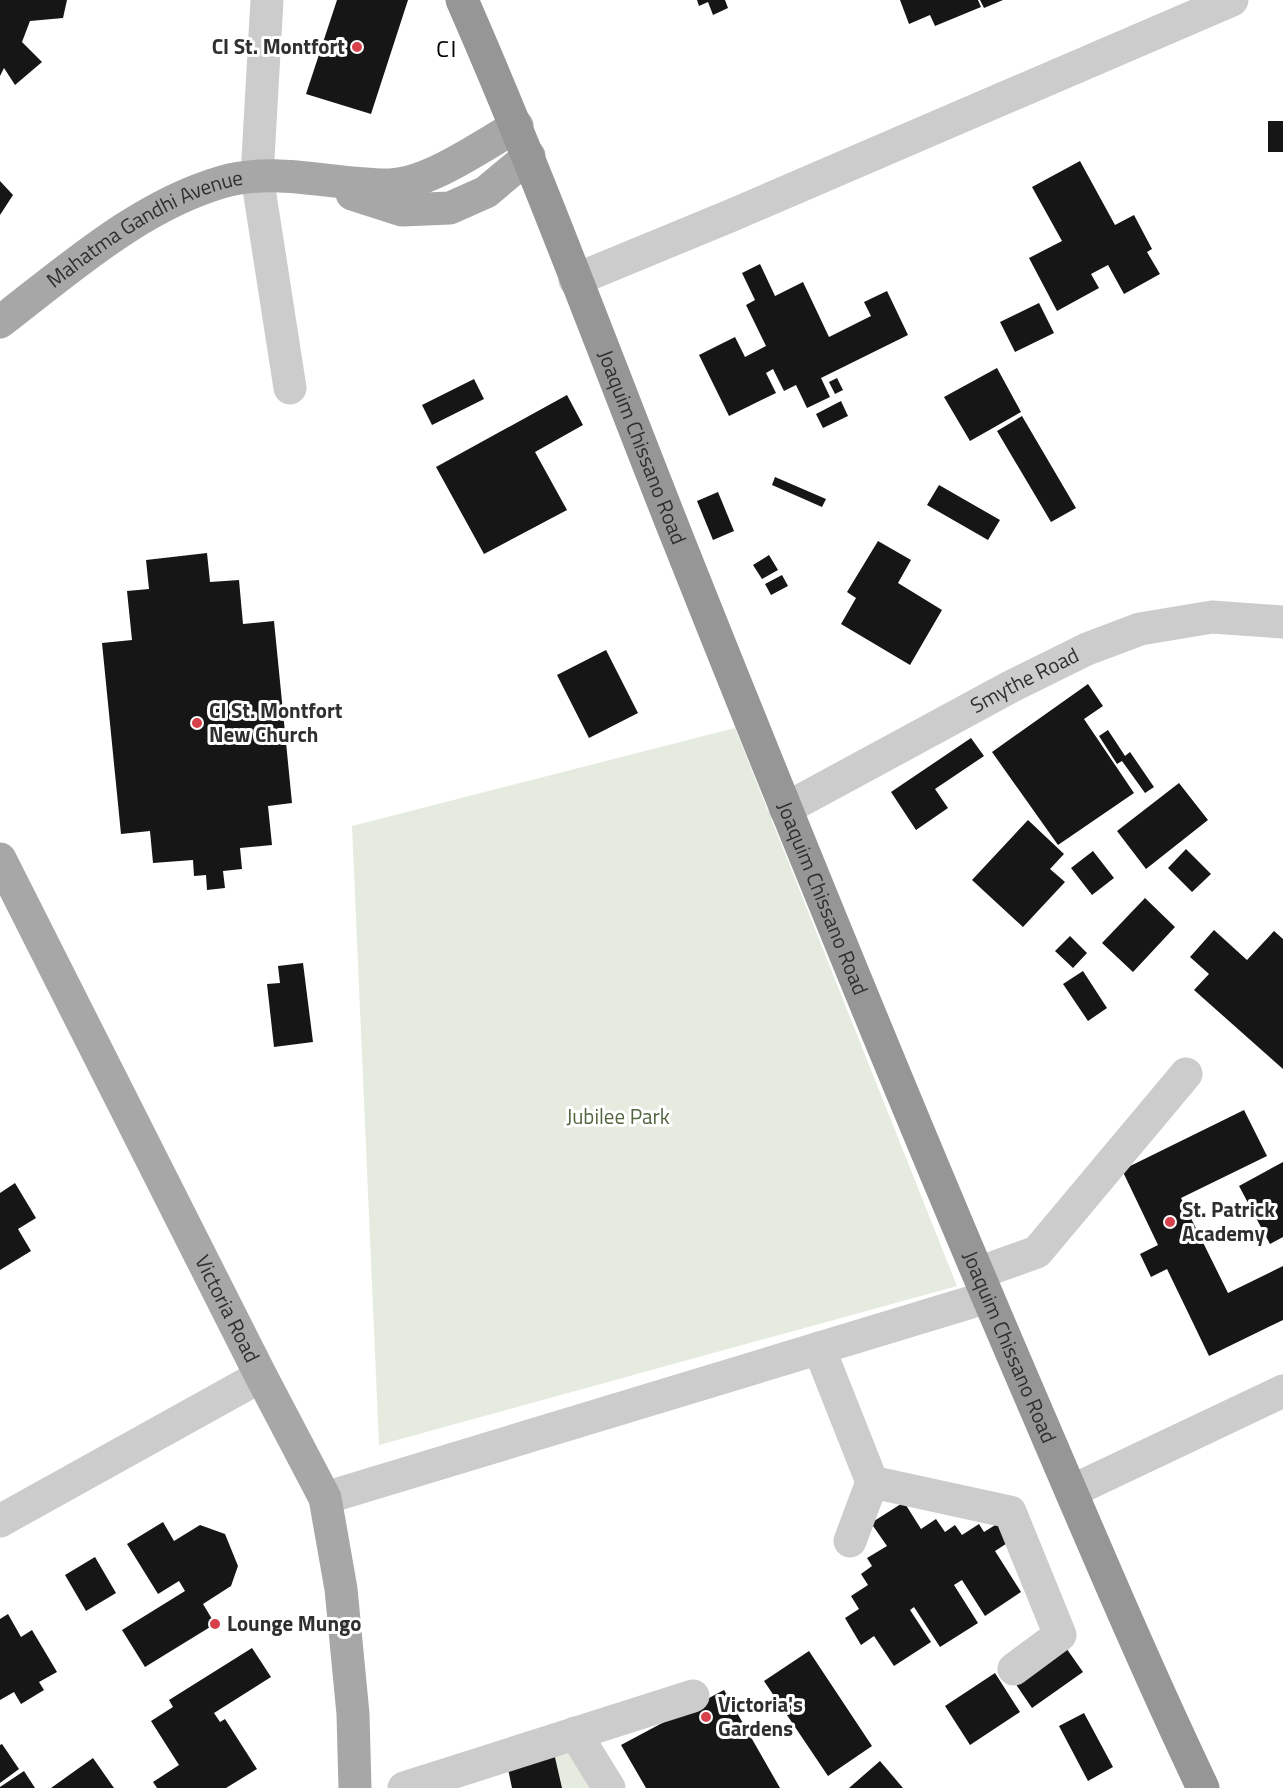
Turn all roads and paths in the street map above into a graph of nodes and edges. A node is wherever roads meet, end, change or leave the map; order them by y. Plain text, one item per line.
1 (267, 0) edge
2 (462, 0) edge
3 (1232, 0) edge
4 (523, 141) junction
5 (257, 176) junction
6 (575, 280) junction
7 (0, 322) edge
8 (290, 388) dead end
9 (1283, 622) edge
10 (785, 809) junction
11 (0, 859) edge
12 (1186, 1074) dead end
13 (983, 1285) junction
14 (819, 1348) junction
15 (261, 1376) junction
16 (1283, 1391) edge
17 (872, 1482) junction
18 (1071, 1491) junction
19 (325, 1498) junction
20 (0, 1521) edge
21 (850, 1541) dead end
22 (1014, 1669) dead end
23 (693, 1696) dead end
24 (575, 1733) junction
25 (355, 1788) edge
26 (404, 1788) edge
27 (609, 1788) edge
28 (1203, 1788) edge

1 - 5 street
2 - 4 highway, Joaquim Chissano Road
3 - 6 street
4 - 5 main road, Mahatma Gandhi Avenue
4 - 6 highway, Joaquim Chissano Road
5 - 7 main road, Mahatma Gandhi Avenue
5 - 8 street
6 - 10 highway, Joaquim Chissano Road
9 - 10 street, Smythe Road
10 - 13 highway, Joaquim Chissano Road
11 - 15 main road, Victoria Road
12 - 13 street
13 - 14 street
13 - 18 highway, Joaquim Chissano Road
14 - 17 street
14 - 19 street
15 - 19 main road, Victoria Road
15 - 20 street
16 - 18 street
17 - 21 street
17 - 22 street
18 - 28 highway, Joaquim Chissano Road
19 - 25 main road, Victoria Road
23 - 24 street
24 - 26 street
24 - 27 street

